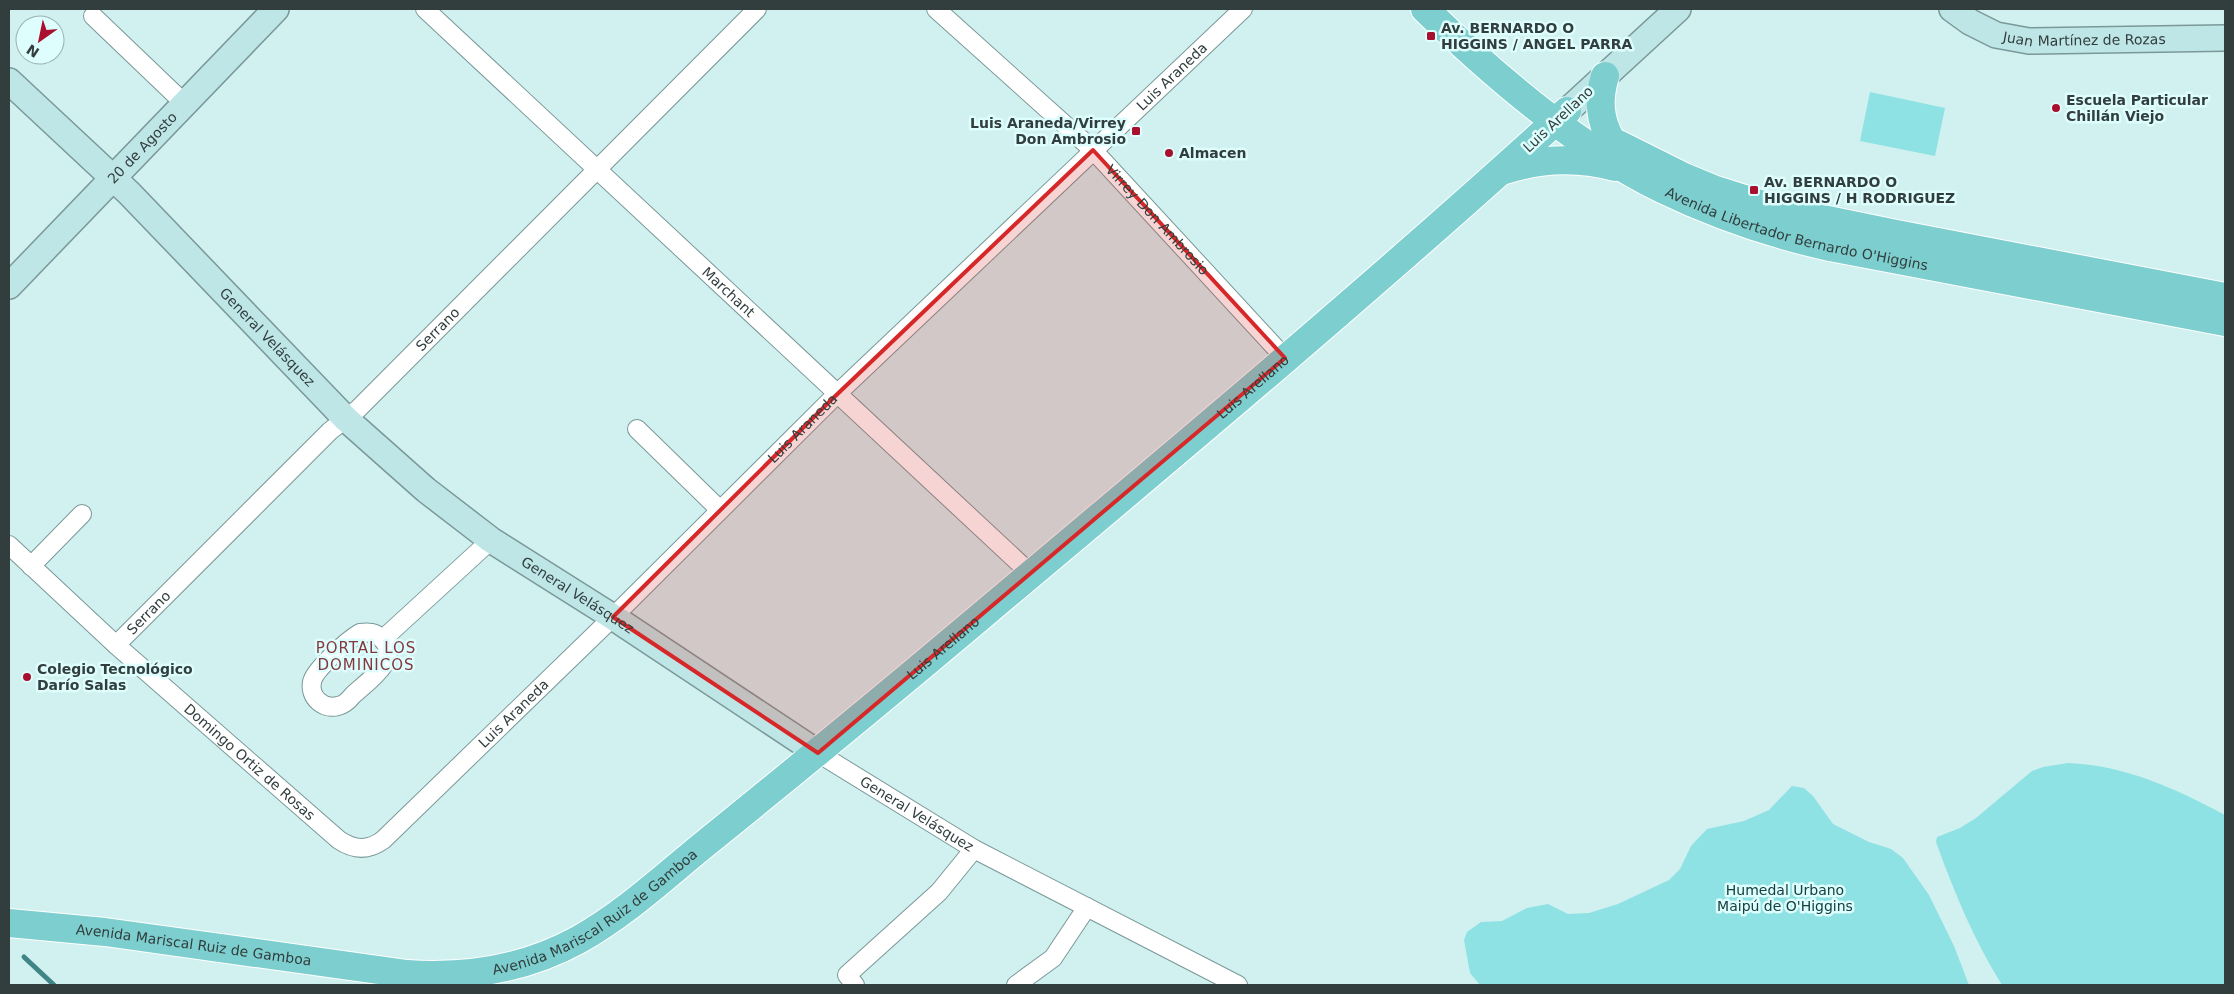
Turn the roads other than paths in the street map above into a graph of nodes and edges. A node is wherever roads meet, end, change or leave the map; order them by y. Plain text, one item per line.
1 (276, 9) edge
2 (425, 9) edge
3 (756, 9) edge
4 (936, 9) edge
5 (1243, 9) edge
6 (1425, 9) edge
7 (1447, 9) edge
8 (1678, 9) edge
9 (1952, 9) edge
10 (93, 16) dead end
11 (2225, 38) edge
12 (1605, 76) junction
13 (9, 81) edge
14 (185, 104) junction
15 (1561, 116) junction
16 (1611, 140) junction
17 (1093, 150) junction
18 (598, 169) junction
19 (1503, 170) junction
20 (1635, 175) junction
21 (113, 178) junction
22 (9, 286) edge
23 (2225, 296) edge
24 (2225, 322) edge
25 (1285, 358) junction
26 (839, 392) junction
27 (346, 419) junction
28 (637, 429) dead end
29 (720, 510) junction
30 (82, 514) dead end
31 (491, 540) junction
32 (9, 545) edge
33 (31, 566) junction
34 (1031, 574) junction
35 (613, 617) junction
36 (383, 639) junction
37 (116, 645) junction
38 (818, 753) junction
39 (363, 849) joint
40 (974, 849) junction
41 (1087, 907) junction
42 (9, 923) edge
43 (854, 985) edge
44 (1016, 985) edge
45 (1238, 985) edge

1 - 14 street, 20 de Agosto
2 - 18 street, Marchant
3 - 18 street, Serrano
4 - 17 street, Virrey Don Ambrosio
5 - 17 street, Luis Araneda
6 - 15 main road, Avenida Libertador Bernardo O'Higgins
7 - 15 main road, Avenida Libertador Bernardo O'Higgins
8 - 12 street, Luis Arellano
9 - 11 street, Juan Martínez de Rozas
10 - 14 street
12 - 15 street, Luis Arellano
12 - 16 main road
13 - 21 street, General Velásquez
14 - 21 street, 20 de Agosto
15 - 16 main road, Avenida Libertador Bernardo O'Higgins
15 - 19 main road, Luis Arellano
15 - 20 main road, Avenida Libertador Bernardo O'Higgins
16 - 23 main road, Avenida Libertador Bernardo O'Higgins
17 - 25 street, Virrey Don Ambrosio
17 - 26 street, Luis Araneda
18 - 26 street, Marchant
18 - 27 street, Serrano
19 - 20 main road
19 - 25 main road, Luis Arellano
20 - 24 main road, Avenida Libertador Bernardo O'Higgins
21 - 22 street, 20 de Agosto
21 - 27 street, General Velásquez
25 - 34 main road, Luis Arellano
26 - 29 street, Luis Araneda
26 - 34 street, Marchant
27 - 31 street, General Velásquez
27 - 37 street, Serrano
28 - 29 street
29 - 35 street, Luis Araneda
30 - 33 street
31 - 35 street, General Velásquez
31 - 36 street
32 - 33 street, Domingo Ortiz de Rosas
33 - 37 street, Domingo Ortiz de Rosas
34 - 38 main road, Luis Arellano
35 - 38 street, General Velásquez
35 - 39 street, Luis Araneda
36 - 36 street
37 - 39 street, Domingo Ortiz de Rosas
38 - 40 street, General Velásquez
38 - 42 main road, Avenida Mariscal Ruiz de Gamboa
40 - 41 street, General Velásquez
40 - 43 street
41 - 44 street
41 - 45 street, General Velásquez

